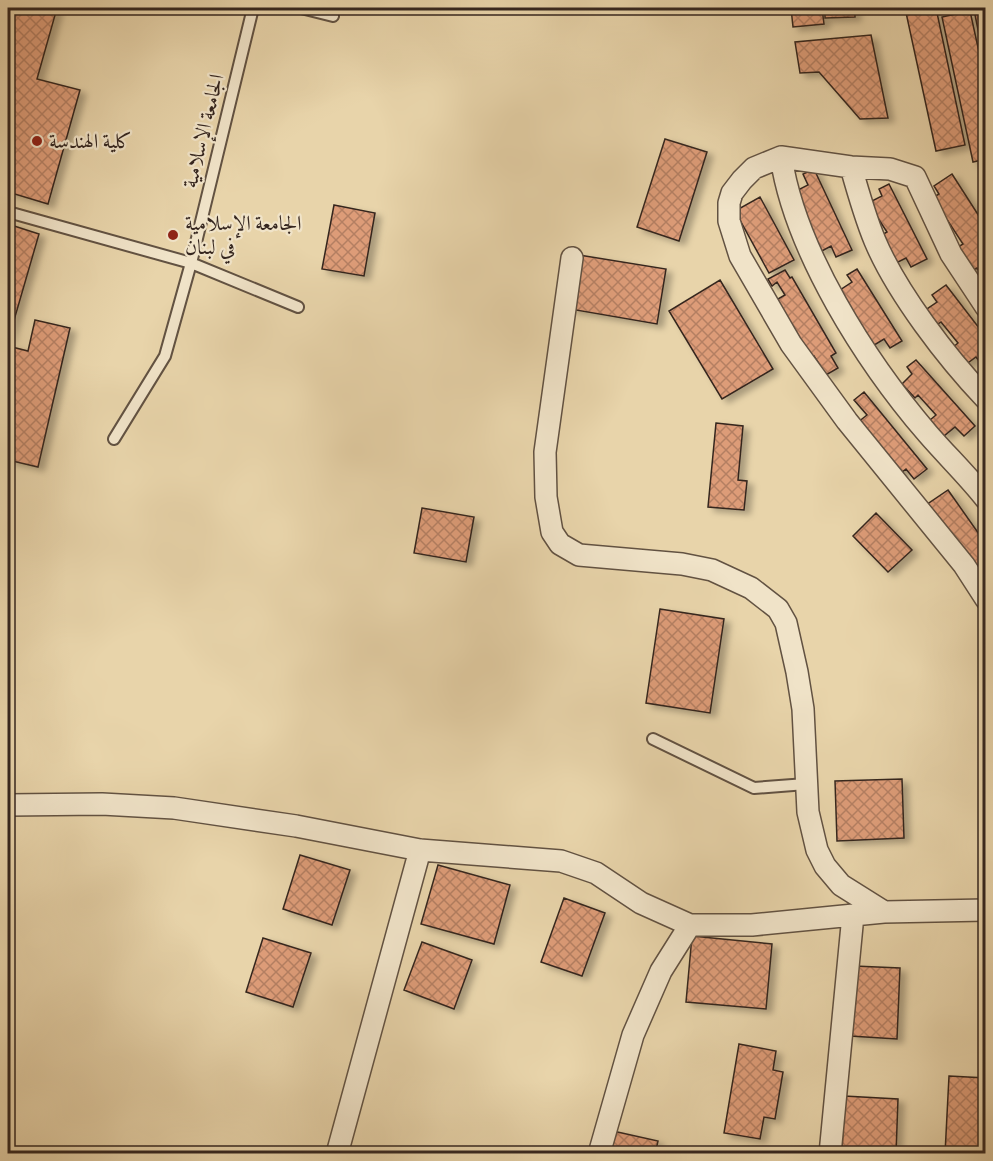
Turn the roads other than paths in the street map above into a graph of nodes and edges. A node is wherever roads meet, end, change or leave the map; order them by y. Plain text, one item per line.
1 (253, 8) edge
2 (301, 8) edge
3 (333, 16) dead end
4 (781, 157) junction
5 (851, 167) junction
6 (8, 212) edge
7 (572, 258) dead end
8 (191, 263) junction
9 (298, 307) dead end
10 (986, 307) edge
11 (986, 399) edge
12 (114, 439) dead end
13 (986, 499) edge
14 (986, 599) edge
15 (653, 739) dead end
16 (806, 784) junction
17 (8, 805) edge
18 (420, 850) junction
19 (986, 910) edge
20 (884, 912) junction
21 (854, 915) junction
22 (690, 925) junction
23 (337, 1154) edge
24 (599, 1154) edge
25 (830, 1154) edge

1 - 8 lane, الجامعة الإسلامية
2 - 3 lane
4 - 5 street
4 - 13 street
4 - 14 street
5 - 10 street
5 - 11 street
6 - 8 lane
7 - 16 street
8 - 9 lane
8 - 12 lane, الجامعة الإسلامية
15 - 16 lane
16 - 20 street
17 - 18 street
18 - 22 street
18 - 23 street
19 - 20 street
20 - 21 street
21 - 22 street
21 - 25 street
22 - 24 street

